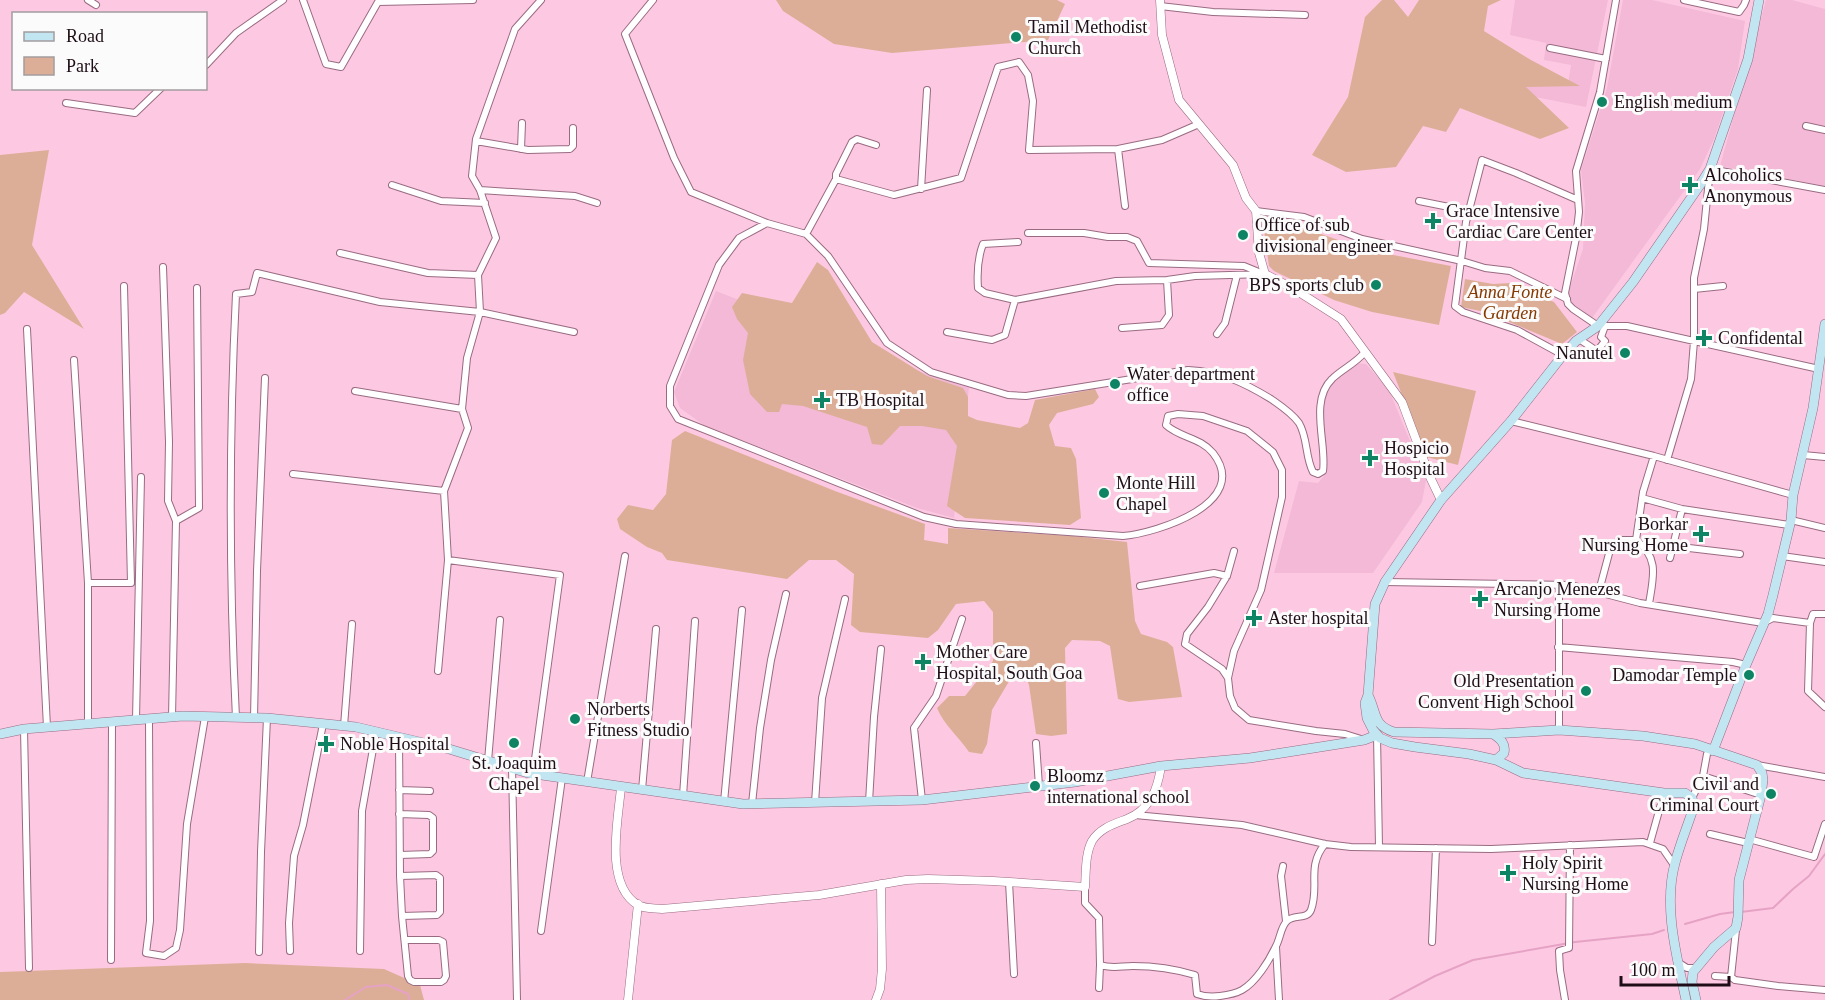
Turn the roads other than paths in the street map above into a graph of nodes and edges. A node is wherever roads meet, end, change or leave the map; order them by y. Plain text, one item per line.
1 (88, 0) edge
2 (283, 0) edge
3 (303, 0) edge
4 (473, 0) edge
5 (540, 0) edge
6 (653, 0) edge
7 (1616, 0) edge
8 (1684, 0) edge
9 (1746, 0) edge
10 (1759, 1) edge
11 (1160, 3) edge
12 (96, 6) dead end
13 (1305, 15) dead end
14 (1550, 48) dead end
15 (1606, 59) junction
16 (207, 64) edge
17 (158, 90) edge
18 (927, 90) dead end
19 (66, 103) dead end
20 (522, 123) dead end
21 (1198, 124) junction
22 (1806, 126) dead end
23 (573, 128) dead end
24 (1825, 130) edge
25 (476, 141) junction
26 (876, 145) dead end
27 (521, 149) junction
28 (1118, 149) junction
29 (1710, 169) junction
30 (836, 179) junction
31 (393, 185) dead end
32 (921, 189) junction
33 (1825, 189) edge
34 (480, 190) junction
35 (1578, 200) junction
36 (1419, 201) dead end
37 (597, 203) dead end
38 (485, 204) junction
39 (1125, 206) dead end
40 (1256, 211) junction
41 (1469, 211) junction
42 (767, 223) junction
43 (1028, 233) dead end
44 (806, 234) junction
45 (1362, 239) junction
46 (1018, 242) dead end
47 (339, 253) dead end
48 (1355, 254) dead end
49 (1462, 261) junction
50 (163, 267) dead end
51 (1265, 274) junction
52 (478, 275) junction
53 (1237, 275) junction
54 (1167, 280) junction
55 (124, 286) dead end
56 (1723, 286) dead end
57 (197, 288) dead end
58 (1694, 288) junction
59 (1567, 299) junction
60 (1015, 300) junction
61 (480, 312) junction
62 (1825, 324) edge
63 (1601, 326) junction
64 (1122, 328) dead end
65 (27, 329) dead end
66 (574, 332) dead end
67 (947, 332) dead end
68 (1217, 334) dead end
69 (1579, 339) junction
70 (1694, 341) junction
71 (1365, 352) junction
72 (1563, 355) junction
73 (74, 360) dead end
74 (1819, 369) junction
75 (265, 378) dead end
76 (355, 391) dead end
77 (462, 410) junction
78 (1511, 421) junction
79 (1803, 454) junction
80 (1654, 456) junction
81 (1825, 458) edge
82 (1667, 460) junction
83 (292, 474) dead end
84 (141, 477) dead end
85 (444, 491) junction
86 (1793, 495) junction
87 (1642, 498) junction
88 (1441, 500) junction
89 (1682, 509) junction
90 (176, 521) junction
91 (1790, 523) junction
92 (1825, 528) edge
93 (1636, 540) junction
94 (1672, 546) junction
95 (1234, 551) dead end
96 (1740, 554) dead end
97 (625, 556) dead end
98 (1782, 556) junction
99 (1670, 558) dead end
100 (448, 560) junction
101 (1825, 562) edge
102 (1227, 576) junction
103 (1385, 582) junction
104 (88, 583) junction
105 (1559, 584) junction
106 (1140, 586) dead end
107 (1599, 591) junction
108 (786, 594) dead end
109 (845, 599) dead end
110 (1649, 604) junction
111 (742, 610) dead end
112 (1825, 614) edge
113 (962, 619) dead end
114 (500, 620) dead end
115 (695, 621) dead end
116 (1763, 623) junction
117 (1810, 623) junction
118 (352, 624) dead end
119 (656, 630) dead end
120 (1558, 647) junction
121 (880, 649) dead end
122 (1746, 665) junction
123 (438, 671) dead end
124 (1228, 678) junction
125 (1368, 695) junction
126 (1825, 707) edge
127 (172, 717) junction
128 (205, 717) junction
129 (236, 718) junction
130 (254, 718) junction
131 (267, 718) junction
132 (149, 719) junction
133 (136, 720) junction
134 (112, 722) junction
135 (88, 724) junction
136 (323, 724) junction
137 (344, 726) junction
138 (47, 727) junction
139 (24, 729) junction
140 (1558, 730) junction
141 (376, 732) junction
142 (0, 734) edge
143 (1493, 734) junction
144 (1377, 735) junction
145 (399, 737) junction
146 (1364, 740) junction
147 (1036, 743) dead end
148 (1710, 753) junction
149 (1496, 760) junction
150 (488, 761) junction
151 (1756, 765) junction
152 (1161, 766) junction
153 (512, 768) junction
154 (533, 774) junction
155 (1703, 776) junction
156 (1825, 777) edge
157 (562, 778) junction
158 (587, 782) junction
159 (1039, 786) junction
160 (621, 788) junction
161 (399, 790) junction
162 (430, 790) dead end
163 (642, 790) junction
164 (1664, 793) junction
165 (1761, 795) junction
166 (683, 796) junction
167 (1692, 798) junction
168 (922, 800) junction
169 (724, 802) junction
170 (869, 802) junction
171 (815, 803) junction
172 (752, 804) junction
173 (399, 814) junction
174 (1135, 815) junction
175 (1825, 824) edge
176 (1710, 834) dead end
177 (1748, 841) junction
178 (1650, 843) junction
179 (1325, 844) junction
180 (1570, 845) junction
181 (1379, 847) junction
182 (1436, 848) junction
183 (400, 855) junction
184 (1674, 865) junction
185 (1283, 866) dead end
186 (400, 876) junction
187 (1009, 882) junction
188 (881, 884) junction
189 (1085, 887) junction
190 (638, 904) junction
191 (402, 916) junction
192 (1286, 921) junction
193 (1736, 928) junction
194 (541, 931) dead end
195 (405, 940) junction
196 (1432, 942) dead end
197 (1276, 947) junction
198 (290, 951) dead end
199 (360, 951) dead end
200 (259, 952) dead end
201 (111, 960) dead end
202 (1679, 963) junction
203 (1100, 965) junction
204 (29, 968) dead end
205 (1696, 968) junction
206 (1014, 974) dead end
207 (1715, 976) dead end
208 (1731, 977) junction
209 (1099, 988) dead end
210 (1825, 990) edge
211 (517, 1000) edge
212 (628, 1000) edge
213 (876, 1000) edge
214 (1279, 1000) edge
215 (1565, 1000) edge
216 (1686, 1000) edge
217 (1696, 1000) edge

1 - 12 street
2 - 16 street
3 - 4 street
5 - 25 street
6 - 42 street
7 - 15 street
8 - 9 street
10 - 29 main road
11 - 13 street
11 - 21 street
14 - 15 street
15 - 35 street
17 - 19 street
18 - 32 street
20 - 27 street
21 - 28 street
21 - 40 street
22 - 24 street
23 - 27 street
25 - 27 street
25 - 34 street
26 - 30 street
28 - 32 street
28 - 39 street
29 - 33 street
29 - 58 street
29 - 63 main road
30 - 32 street
30 - 44 street
31 - 38 street
34 - 37 street
34 - 38 street
35 - 41 street
35 - 59 street
36 - 41 street
38 - 52 street
40 - 45 street
40 - 51 street
41 - 49 street
42 - 44 street
42 - 124 street
43 - 51 street
44 - 71 street
45 - 48 street
45 - 49 street
46 - 60 street
47 - 52 street
49 - 59 street
49 - 72 street
50 - 90 street
51 - 53 street
51 - 71 street
52 - 61 street
53 - 54 street
53 - 68 street
54 - 60 street
54 - 64 street
55 - 104 street
56 - 58 street
57 - 90 street
58 - 70 street
59 - 63 street
60 - 67 street
61 - 66 street
61 - 77 street
61 - 129 street
62 - 74 main road
63 - 69 main road
63 - 69 street
63 - 70 street
65 - 138 street
69 - 72 main road
70 - 74 street
70 - 82 street
71 - 88 street
72 - 78 main road
73 - 104 street
74 - 79 main road
75 - 130 street
76 - 77 street
77 - 85 street
78 - 80 street
78 - 88 main road
79 - 81 street
79 - 86 main road
80 - 82 street
80 - 87 street
82 - 86 street
83 - 85 street
84 - 133 street
85 - 100 street
86 - 91 main road
87 - 89 street
87 - 93 street
88 - 103 main road
89 - 91 street
89 - 94 street
90 - 127 street
91 - 92 street
91 - 98 main road
93 - 107 street
93 - 110 street
94 - 96 street
94 - 99 street
95 - 102 street
97 - 158 street
98 - 101 street
98 - 116 main road
100 - 123 street
100 - 154 street
102 - 106 street
102 - 124 street
103 - 105 street
103 - 125 main road
104 - 135 street
105 - 107 street
105 - 120 street
107 - 110 street
108 - 172 street
109 - 171 street
110 - 116 street
111 - 169 street
112 - 117 street
113 - 168 street
114 - 150 street
115 - 166 street
116 - 117 street
116 - 122 main road
117 - 126 street
118 - 137 street
119 - 163 street
120 - 122 street
120 - 140 street
121 - 170 street
122 - 148 main road
124 - 146 street
125 - 143 main road
125 - 144 main road
127 - 128 main road
127 - 132 main road
128 - 129 main road
128 - 132 street
129 - 130 main road
130 - 131 main road
131 - 136 main road
131 - 200 street
132 - 133 main road
133 - 134 main road
134 - 135 main road
134 - 201 street
135 - 138 main road
136 - 137 main road
136 - 198 street
137 - 141 main road
138 - 139 main road
139 - 142 main road
139 - 204 street
140 - 143 main road
140 - 148 main road
141 - 145 main road
141 - 199 street
143 - 149 main road
144 - 146 main road
144 - 149 main road
144 - 181 street
145 - 150 main road
145 - 161 street
146 - 152 main road
147 - 159 street
148 - 151 main road
148 - 155 street
149 - 164 main road
150 - 153 main road
151 - 156 street
151 - 165 main road
152 - 159 main road
152 - 174 street
153 - 154 main road
153 - 211 street
154 - 157 main road
155 - 165 street
155 - 167 street
157 - 158 main road
157 - 194 street
158 - 160 main road
159 - 168 main road
160 - 163 main road
160 - 190 street
161 - 162 street
161 - 173 street
163 - 166 main road
164 - 167 main road
164 - 178 street
165 - 177 main road
166 - 169 main road
167 - 184 main road
168 - 170 main road
169 - 172 main road
170 - 171 main road
171 - 172 main road
173 - 183 street
173 - 183 street
174 - 179 street
174 - 189 street
175 - 177 street
176 - 177 street
177 - 193 main road
178 - 180 street
178 - 184 street
179 - 181 street
179 - 192 street
180 - 182 street
180 - 215 street
181 - 182 street
182 - 196 street
183 - 186 street
184 - 202 main road
185 - 192 street
186 - 191 street
186 - 191 street
187 - 188 street
187 - 189 street
187 - 206 street
188 - 190 street
188 - 213 street
189 - 203 street
190 - 212 street
191 - 195 street
192 - 197 street
193 - 205 main road
193 - 208 street
195 - 195 street
197 - 203 street
197 - 214 street
202 - 205 street
202 - 216 main road
203 - 209 street
205 - 217 main road
207 - 208 street
208 - 210 street

